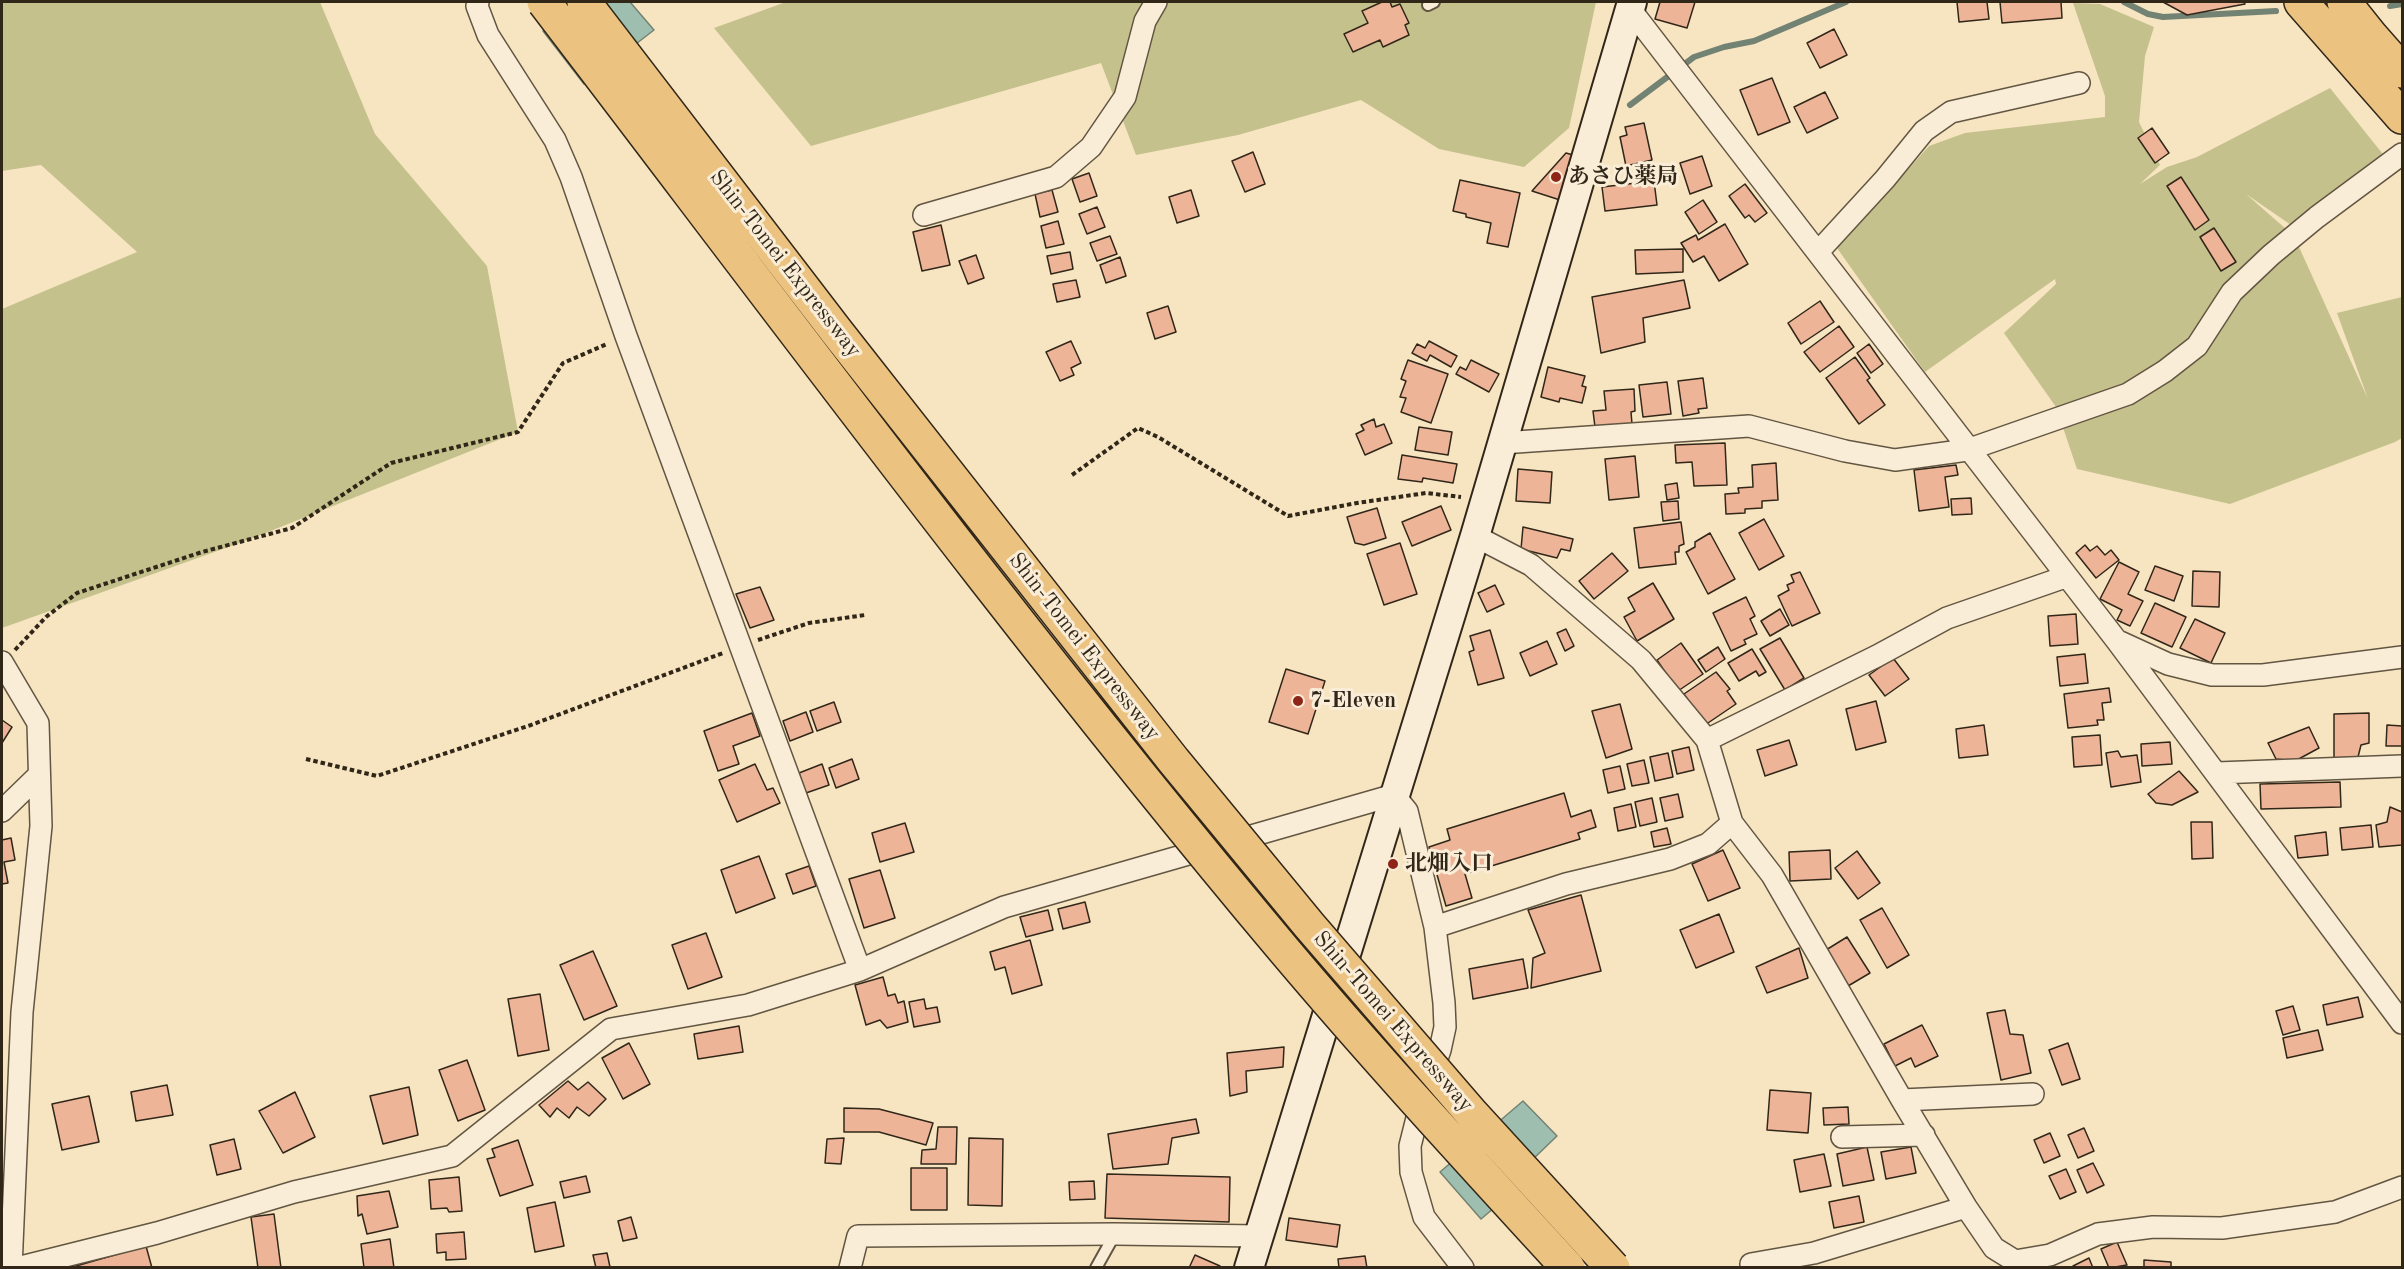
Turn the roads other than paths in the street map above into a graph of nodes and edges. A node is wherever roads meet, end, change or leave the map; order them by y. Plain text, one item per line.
1 (478, 2) edge
2 (544, 2) edge
3 (584, 2) edge
4 (1156, 2) edge
5 (2301, 2) edge
6 (2344, 2) edge
7 (1631, 5) edge
8 (2403, 71) edge
9 (2079, 82) dead end
10 (2403, 117) edge
11 (2403, 154) edge
12 (924, 214) dead end
13 (1818, 252) junction
14 (1502, 443) junction
15 (1968, 450) junction
16 (1475, 536) junction
17 (2066, 577) junction
18 (2116, 641) junction
19 (2403, 657) edge
20 (2, 663) edge
21 (1707, 740) junction
22 (2403, 766) edge
23 (2217, 773) junction
24 (39, 775) junction
25 (1394, 795) junction
26 (2, 812) edge
27 (1732, 823) junction
28 (1435, 927) junction
29 (860, 970) junction
30 (2403, 1023) edge
31 (2033, 1094) dead end
32 (1902, 1100) junction
33 (1923, 1135) junction
34 (1842, 1137) dead end
35 (2403, 1187) edge
36 (1966, 1206) junction
37 (1115, 1234) junction
38 (1259, 1236) junction
39 (2, 1263) edge
40 (1751, 1264) dead end
41 (10, 1268) edge
42 (17, 1268) edge
43 (850, 1268) edge
44 (1096, 1268) edge
45 (1250, 1268) edge
46 (1463, 1268) edge
47 (1568, 1268) edge
48 (1613, 1268) edge

1 - 29 street
2 - 47 highway, Shin-Tomei Expressway, bridge
3 - 48 highway, Shin-Tomei Expressway, bridge
4 - 12 street
5 - 10 highway
6 - 8 highway
7 - 13 street
7 - 14 street
9 - 13 street
11 - 15 street
13 - 15 street
14 - 15 street
14 - 16 street
15 - 17 street
16 - 21 street
16 - 25 street
17 - 18 street
17 - 21 street
18 - 19 street
18 - 23 street
20 - 24 street
21 - 27 street
22 - 23 street
23 - 30 street
24 - 26 street
24 - 41 street
25 - 28 street
25 - 29 street
25 - 38 street
27 - 28 street
27 - 32 street
28 - 46 street
29 - 42 street
31 - 32 street
32 - 33 street
33 - 34 street
33 - 36 street
35 - 36 street
36 - 40 street
37 - 38 street
37 - 43 street
37 - 44 lane
38 - 45 street
39 - 41 street

